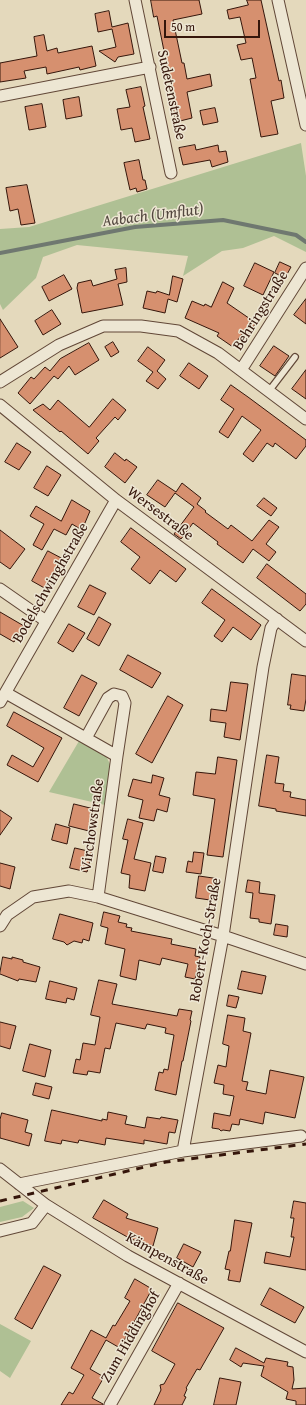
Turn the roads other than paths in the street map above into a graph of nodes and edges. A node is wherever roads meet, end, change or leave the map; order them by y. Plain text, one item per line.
1 (135, 0) edge
2 (278, 0) edge
3 (150, 68) junction
4 (0, 96) edge
5 (306, 125) edge
6 (171, 173) dead end
7 (306, 268) edge
8 (295, 357) dead end
9 (241, 370) junction
10 (0, 382) edge
11 (270, 391) junction
12 (0, 405) edge
13 (304, 415) edge
14 (116, 500) junction
15 (0, 589) edge
16 (277, 619) junction
17 (46, 621) junction
18 (306, 641) edge
19 (3, 698) edge
20 (86, 738) junction
21 (117, 756) junction
22 (98, 897) junction
23 (0, 926) edge
24 (223, 936) junction
25 (306, 964) edge
26 (301, 1136) dead end
27 (183, 1151) junction
28 (0, 1169) edge
29 (19, 1184) junction
30 (46, 1204) junction
31 (0, 1231) edge
32 (179, 1284) junction
33 (306, 1352) edge
34 (110, 1405) edge

1 - 3 street, Sudetenstraße
2 - 5 street
3 - 4 street
3 - 6 street, Sudetenstraße
7 - 9 street, Behringstraße
8 - 11 lane
9 - 10 street, Behringstraße
9 - 11 street, Behringstraße
11 - 13 street, Behringstraße
12 - 14 street, Wersestraße
14 - 16 street, Wersestraße
14 - 17 street, Bodelschwinghstraße
15 - 17 street
16 - 18 street, Wersestraße
16 - 24 street, Robert-Koch-Straße
17 - 19 street, Bodelschwinghstraße
19 - 20 street
20 - 21 street
20 - 21 street, Virchowstraße
21 - 22 street, Virchowstraße
22 - 23 street
22 - 24 street
24 - 25 street
24 - 27 street, Robert-Koch-Straße
26 - 27 street
27 - 29 street
28 - 29 street, Kämpenstraße
29 - 30 street, Kämpenstraße
30 - 31 street
30 - 32 street, Kämpenstraße
32 - 33 street, Kämpenstraße
32 - 34 street, Zum Hiddinghof

